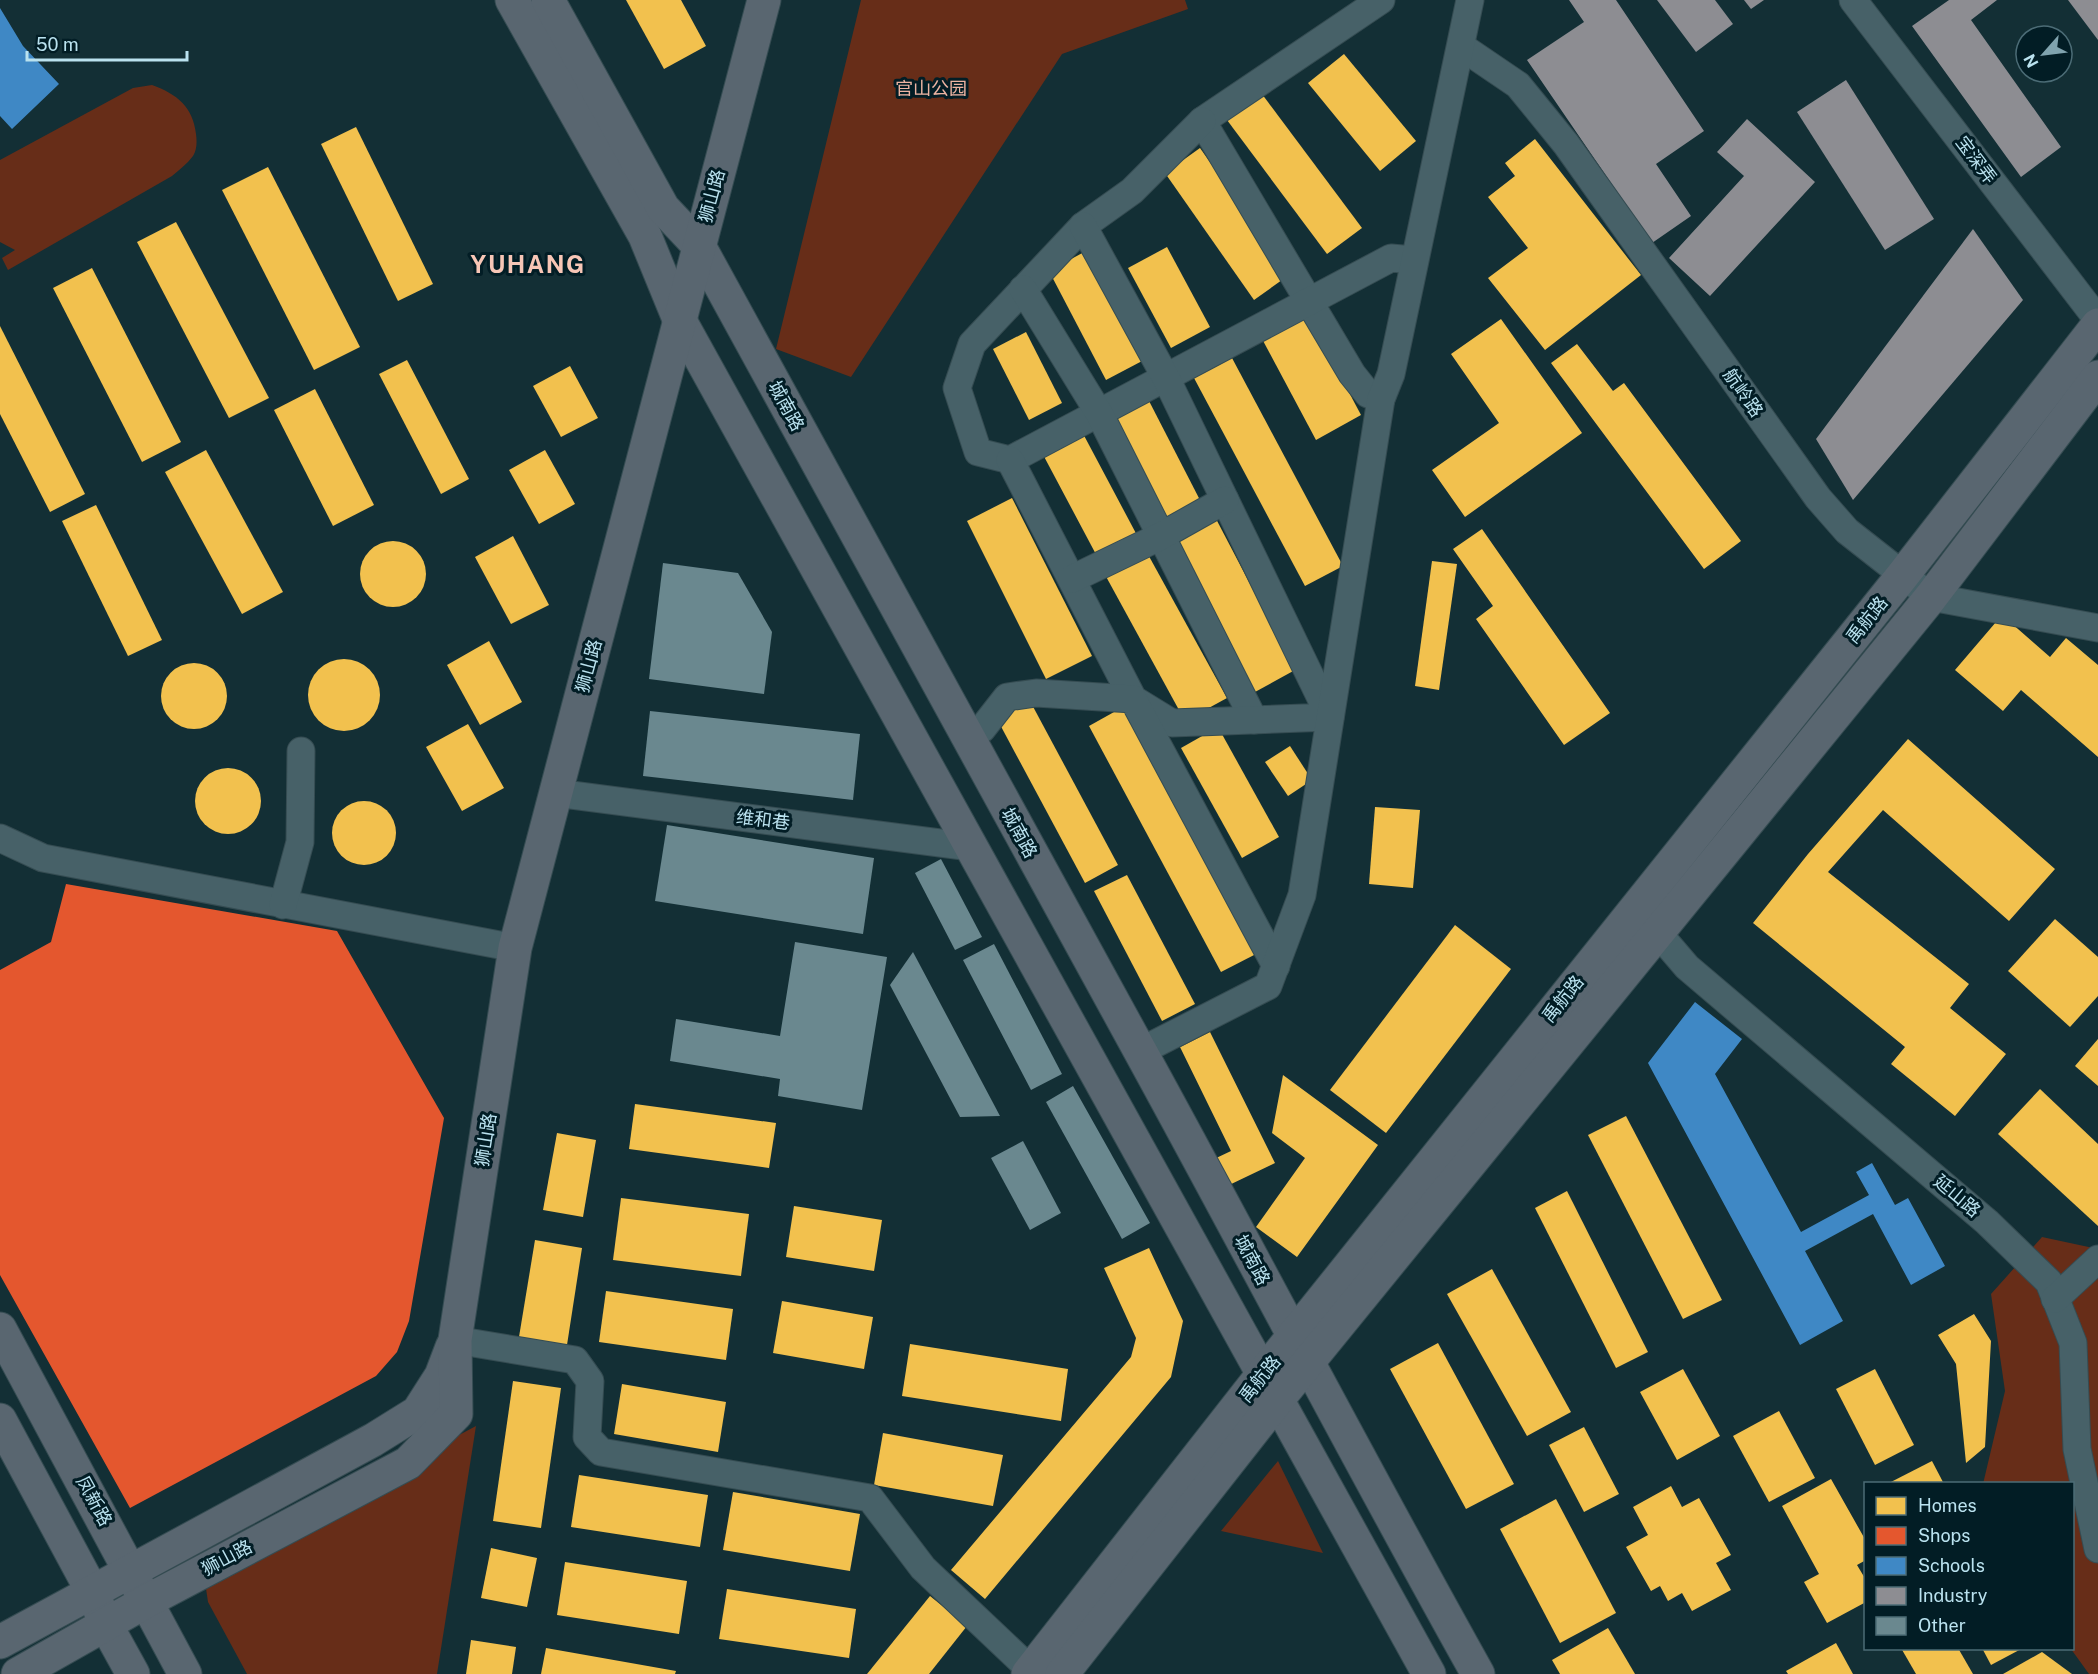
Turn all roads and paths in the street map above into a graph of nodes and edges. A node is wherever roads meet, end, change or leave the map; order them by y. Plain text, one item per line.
1 (512, 0) edge
2 (548, 0) edge
3 (764, 0) edge
4 (1381, 0) edge
5 (1470, 0) edge
6 (1853, 0) edge
7 (1462, 47) junction
8 (1202, 121) junction
9 (1083, 226) junction
10 (699, 246) junction
11 (1414, 260) junction
12 (1023, 289) junction
13 (1310, 301) junction
14 (679, 319) junction
15 (2098, 323) edge
16 (2098, 377) edge
17 (1166, 378) junction
18 (1381, 399) junction
19 (1099, 413) junction
20 (1010, 460) junction
21 (1225, 500) junction
22 (1161, 536) junction
23 (1903, 575) junction
24 (1072, 579) junction
25 (1931, 597) junction
26 (2098, 628) edge
27 (1133, 699) junction
28 (1330, 717) junction
29 (1254, 720) junction
30 (963, 731) junction
31 (301, 751) dead end
32 (556, 793) junction
33 (0, 838) edge
34 (970, 846) junction
35 (283, 905) junction
36 (1657, 932) junction
37 (515, 948) junction
38 (1276, 966) junction
39 (1141, 1051) junction
40 (2098, 1259) edge
41 (2055, 1299) junction
42 (0, 1329) edge
43 (455, 1340) junction
44 (1300, 1351) junction
45 (1270, 1387) junction
46 (0, 1420) edge
47 (2098, 1549) edge
48 (130, 1569) junction
49 (93, 1591) junction
50 (147, 1601) junction
51 (106, 1625) junction
52 (0, 1642) edge
53 (1039, 1673) edge
54 (18, 1674) edge
55 (133, 1674) edge
56 (185, 1674) edge
57 (1429, 1674) edge
58 (1478, 1674) edge

1 - 14 main road
2 - 10 main road, 城南路
3 - 10 main road, 狮山路
4 - 8 street
5 - 7 street
6 - 15 street, 宝深弄
7 - 11 street
7 - 23 street, 航岭路
8 - 9 street
8 - 13 street
9 - 12 street
9 - 17 street
10 - 14 main road, 狮山路
10 - 30 main road, 城南路
11 - 13 street
11 - 18 street
12 - 19 street
12 - 20 street
13 - 17 street
13 - 18 street
14 - 32 main road, 狮山路
14 - 34 main road
15 - 23 main road, 禹航路
16 - 25 main road, 禹航路
17 - 19 street
17 - 21 street
18 - 28 street
19 - 20 street
19 - 22 street
20 - 24 street
21 - 22 street
21 - 28 street
22 - 24 street
22 - 29 street
23 - 25 street, 航岭路
23 - 44 main road, 禹航路
24 - 27 street
25 - 26 street, 航岭路
25 - 36 main road, 禹航路
27 - 29 street
27 - 30 street
27 - 38 street
28 - 29 street
28 - 38 street
30 - 39 main road, 城南路
31 - 35 street
32 - 34 street, 维和巷
32 - 37 main road, 狮山路
33 - 35 street
34 - 45 main road
35 - 37 street
36 - 41 street, 延山路
36 - 44 main road, 禹航路
37 - 43 main road, 狮山路
38 - 39 street
39 - 44 main road, 城南路
40 - 41 street
41 - 47 street, 延山路
42 - 48 main road, 凤新路
43 - 48 main road, 狮山路
43 - 50 main road, 狮山路
43 - 53 street
44 - 45 main road, 禹航路
44 - 58 main road, 城南路
45 - 53 main road, 禹航路
45 - 57 main road
46 - 49 main road
48 - 49 main road, 狮山路
48 - 50 main road, 凤新路
49 - 51 main road
49 - 52 main road, 狮山路
50 - 51 main road, 狮山路
50 - 56 main road, 凤新路
51 - 54 main road, 狮山路
51 - 55 main road

